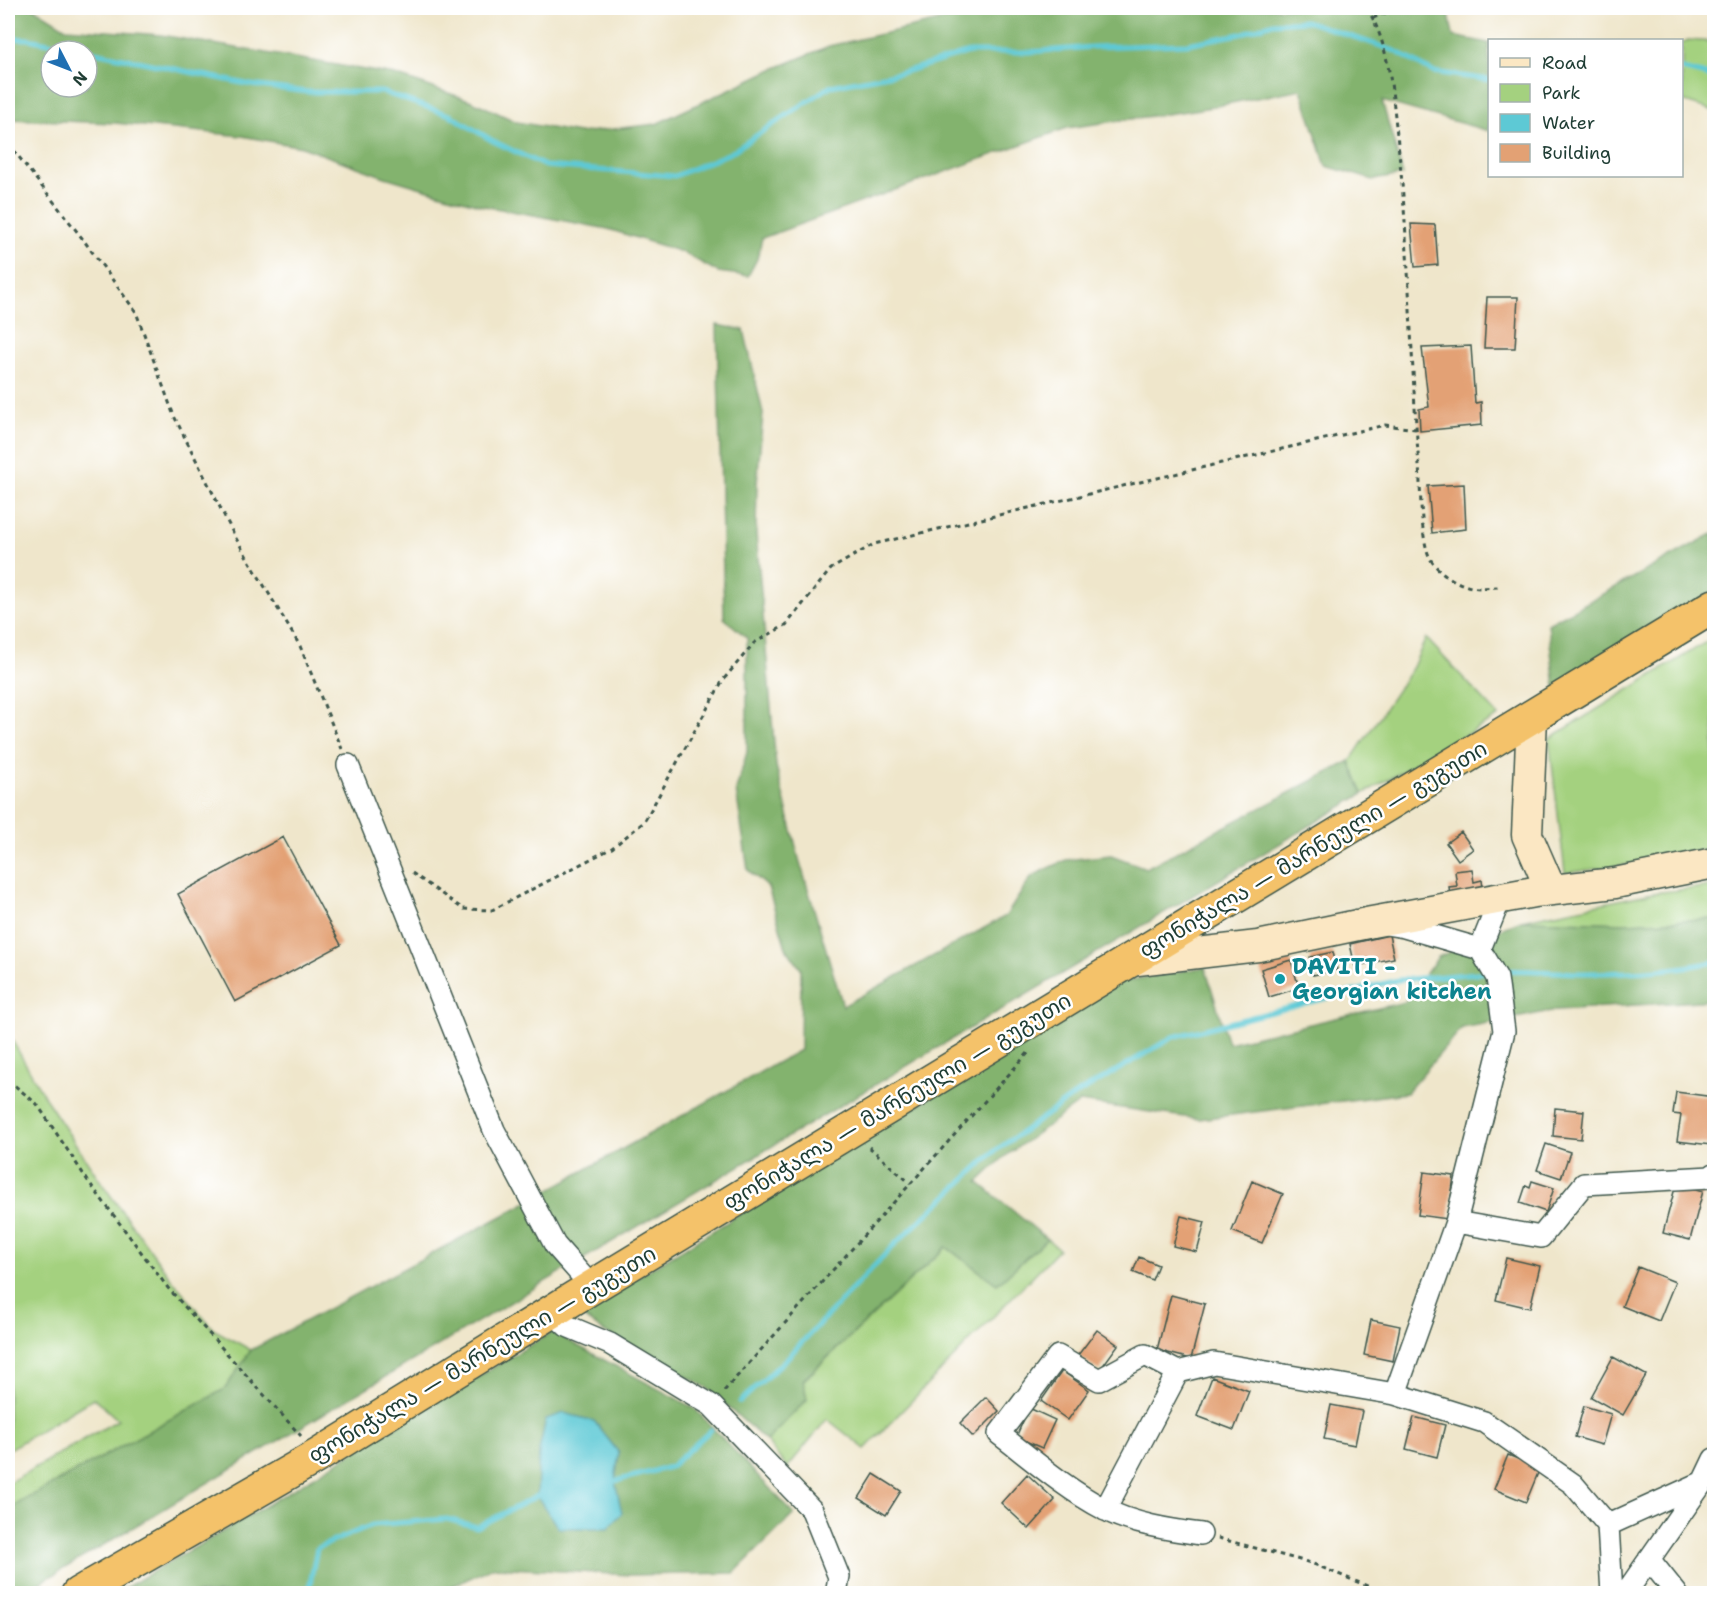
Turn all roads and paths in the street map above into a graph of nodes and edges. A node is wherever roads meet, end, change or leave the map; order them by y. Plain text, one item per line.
1 (1367, 8) edge
2 (1398, 8) edge
3 (1373, 18) junction
4 (8, 143) edge
5 (1416, 429) junction
6 (1499, 587) dead end
7 (1714, 606) edge
8 (1532, 717) junction
9 (348, 765) joint
10 (1714, 863) edge
11 (389, 865) junction
12 (1551, 890) junction
13 (1500, 899) junction
14 (1372, 922) junction
15 (1480, 950) junction
16 (1126, 962) junction
17 (1025, 1024) junction
18 (8, 1080) edge
19 (850, 1131) junction
20 (1714, 1174) edge
21 (910, 1184) junction
22 (1456, 1222) junction
23 (592, 1287) junction
24 (552, 1312) junction
25 (1178, 1372) junction
26 (1395, 1394) junction
27 (711, 1406) junction
28 (319, 1455) junction
29 (1714, 1459) edge
30 (1702, 1482) junction
31 (1105, 1510) junction
32 (1608, 1525) junction
33 (1202, 1534) joint
34 (1649, 1559) junction
35 (78, 1593) edge
36 (836, 1593) edge
37 (1387, 1593) edge
38 (1612, 1593) edge
39 (1625, 1593) edge
40 (1677, 1593) edge

1 - 3 path
2 - 3 path
3 - 5 path
4 - 9 path
5 - 6 path
5 - 11 path
7 - 8 highway, ფონიჭალა — მარნეული — გუგუთი
8 - 12 street
8 - 16 highway, ფონიჭალა — მარნეული — გუგუთი
9 - 11 street
10 - 12 street
11 - 23 street
12 - 13 street
13 - 14 street
13 - 15 street
14 - 15 street
14 - 16 street
15 - 22 street
16 - 17 highway, ფონიჭალა — მარნეული — გუგუთი
17 - 19 highway, ფონიჭალა — მარნეული — გუგუთი
17 - 21 path
18 - 28 path
19 - 21 path
19 - 23 highway, ფონიჭალა — მარნეული — გუგუთი
20 - 22 street
21 - 27 path
22 - 26 street
23 - 24 highway, ფონიჭალა — მარნეული — გუგუთი
24 - 27 street
24 - 28 highway, ფონიჭალა — მარნეული — გუგუთი
25 - 26 street
25 - 31 street
25 - 31 street
26 - 32 street
27 - 36 street
28 - 35 highway, ფონიჭალა — მარნეული — გუგუთი
29 - 30 street
30 - 32 street
30 - 34 street
31 - 33 street
32 - 38 street
33 - 37 path
34 - 39 street
34 - 40 street

